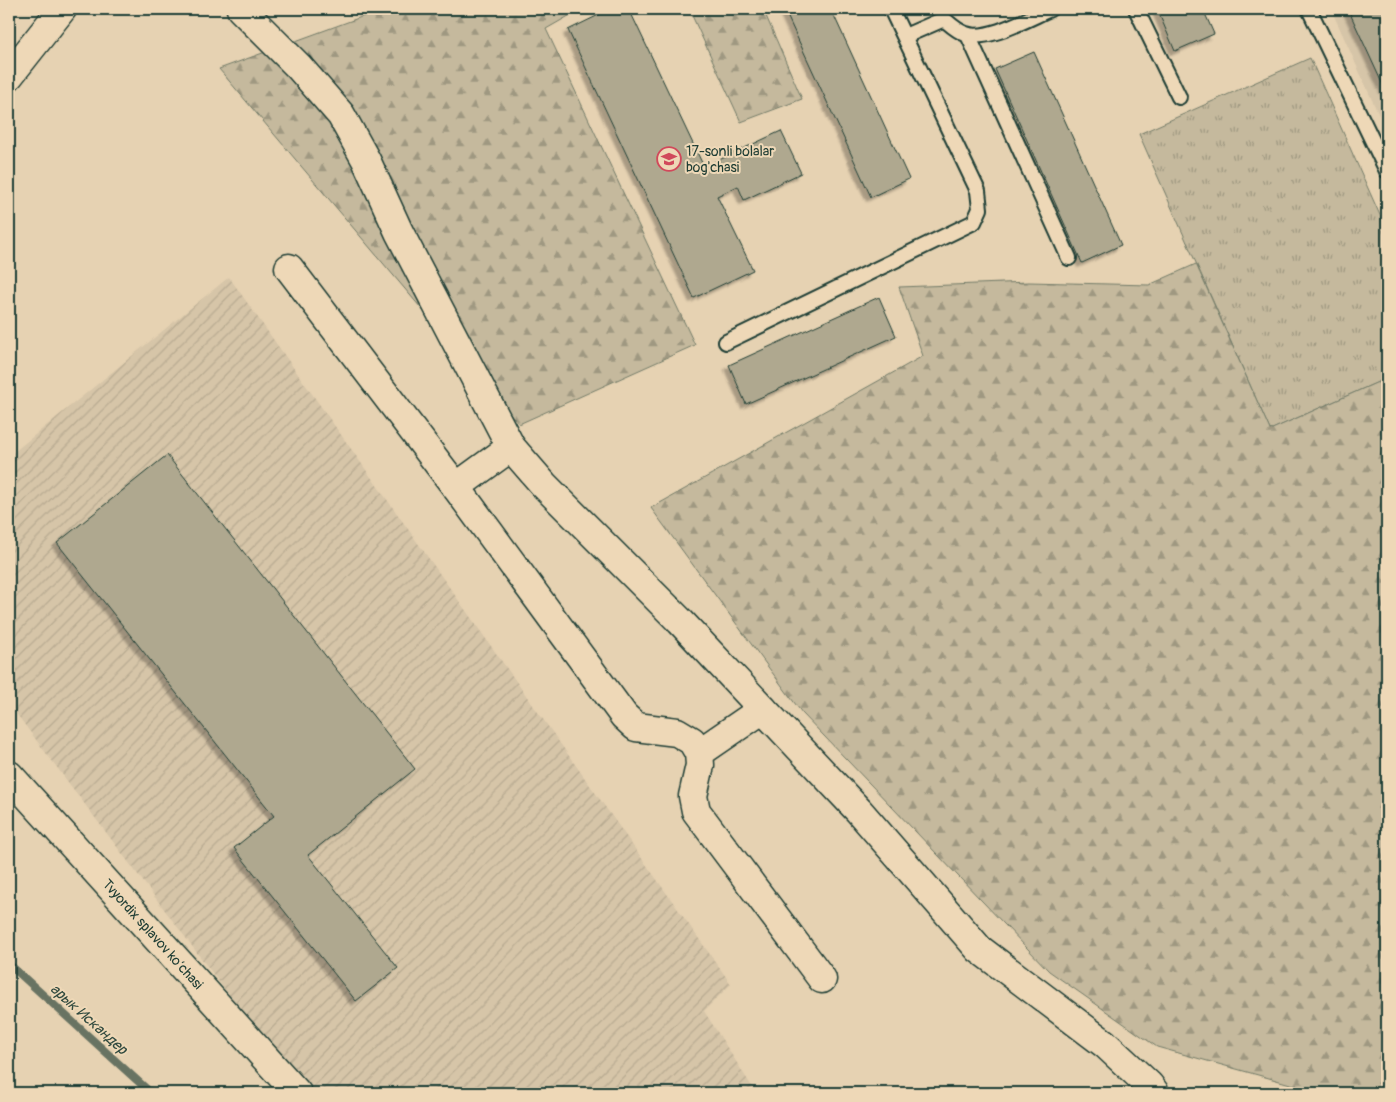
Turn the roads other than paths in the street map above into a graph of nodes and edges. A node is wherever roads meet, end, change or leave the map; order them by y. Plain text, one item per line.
1 (62, 9) edge
2 (242, 9) edge
3 (891, 9) edge
4 (1050, 9) edge
5 (1136, 9) edge
6 (1309, 9) edge
7 (942, 14) edge
8 (968, 35) junction
9 (904, 36) junction
10 (9, 76) edge
11 (1179, 97) dead end
12 (1387, 171) edge
13 (1069, 258) dead end
14 (289, 268) dead end
15 (726, 342) dead end
16 (512, 447) junction
17 (456, 486) junction
18 (763, 709) junction
19 (699, 753) junction
20 (9, 776) edge
21 (822, 979) dead end
22 (298, 1093) edge
23 (1155, 1093) edge

1 - 10 street
2 - 16 street
3 - 9 lane
4 - 8 lane
5 - 11 lane
6 - 12 lane
7 - 8 lane
7 - 9 lane
8 - 13 lane
9 - 15 lane
14 - 17 street
16 - 17 street
16 - 18 street
17 - 19 street
18 - 19 street
18 - 23 street
19 - 21 street
20 - 22 street, Tvyordix splavov ko‘chasi

